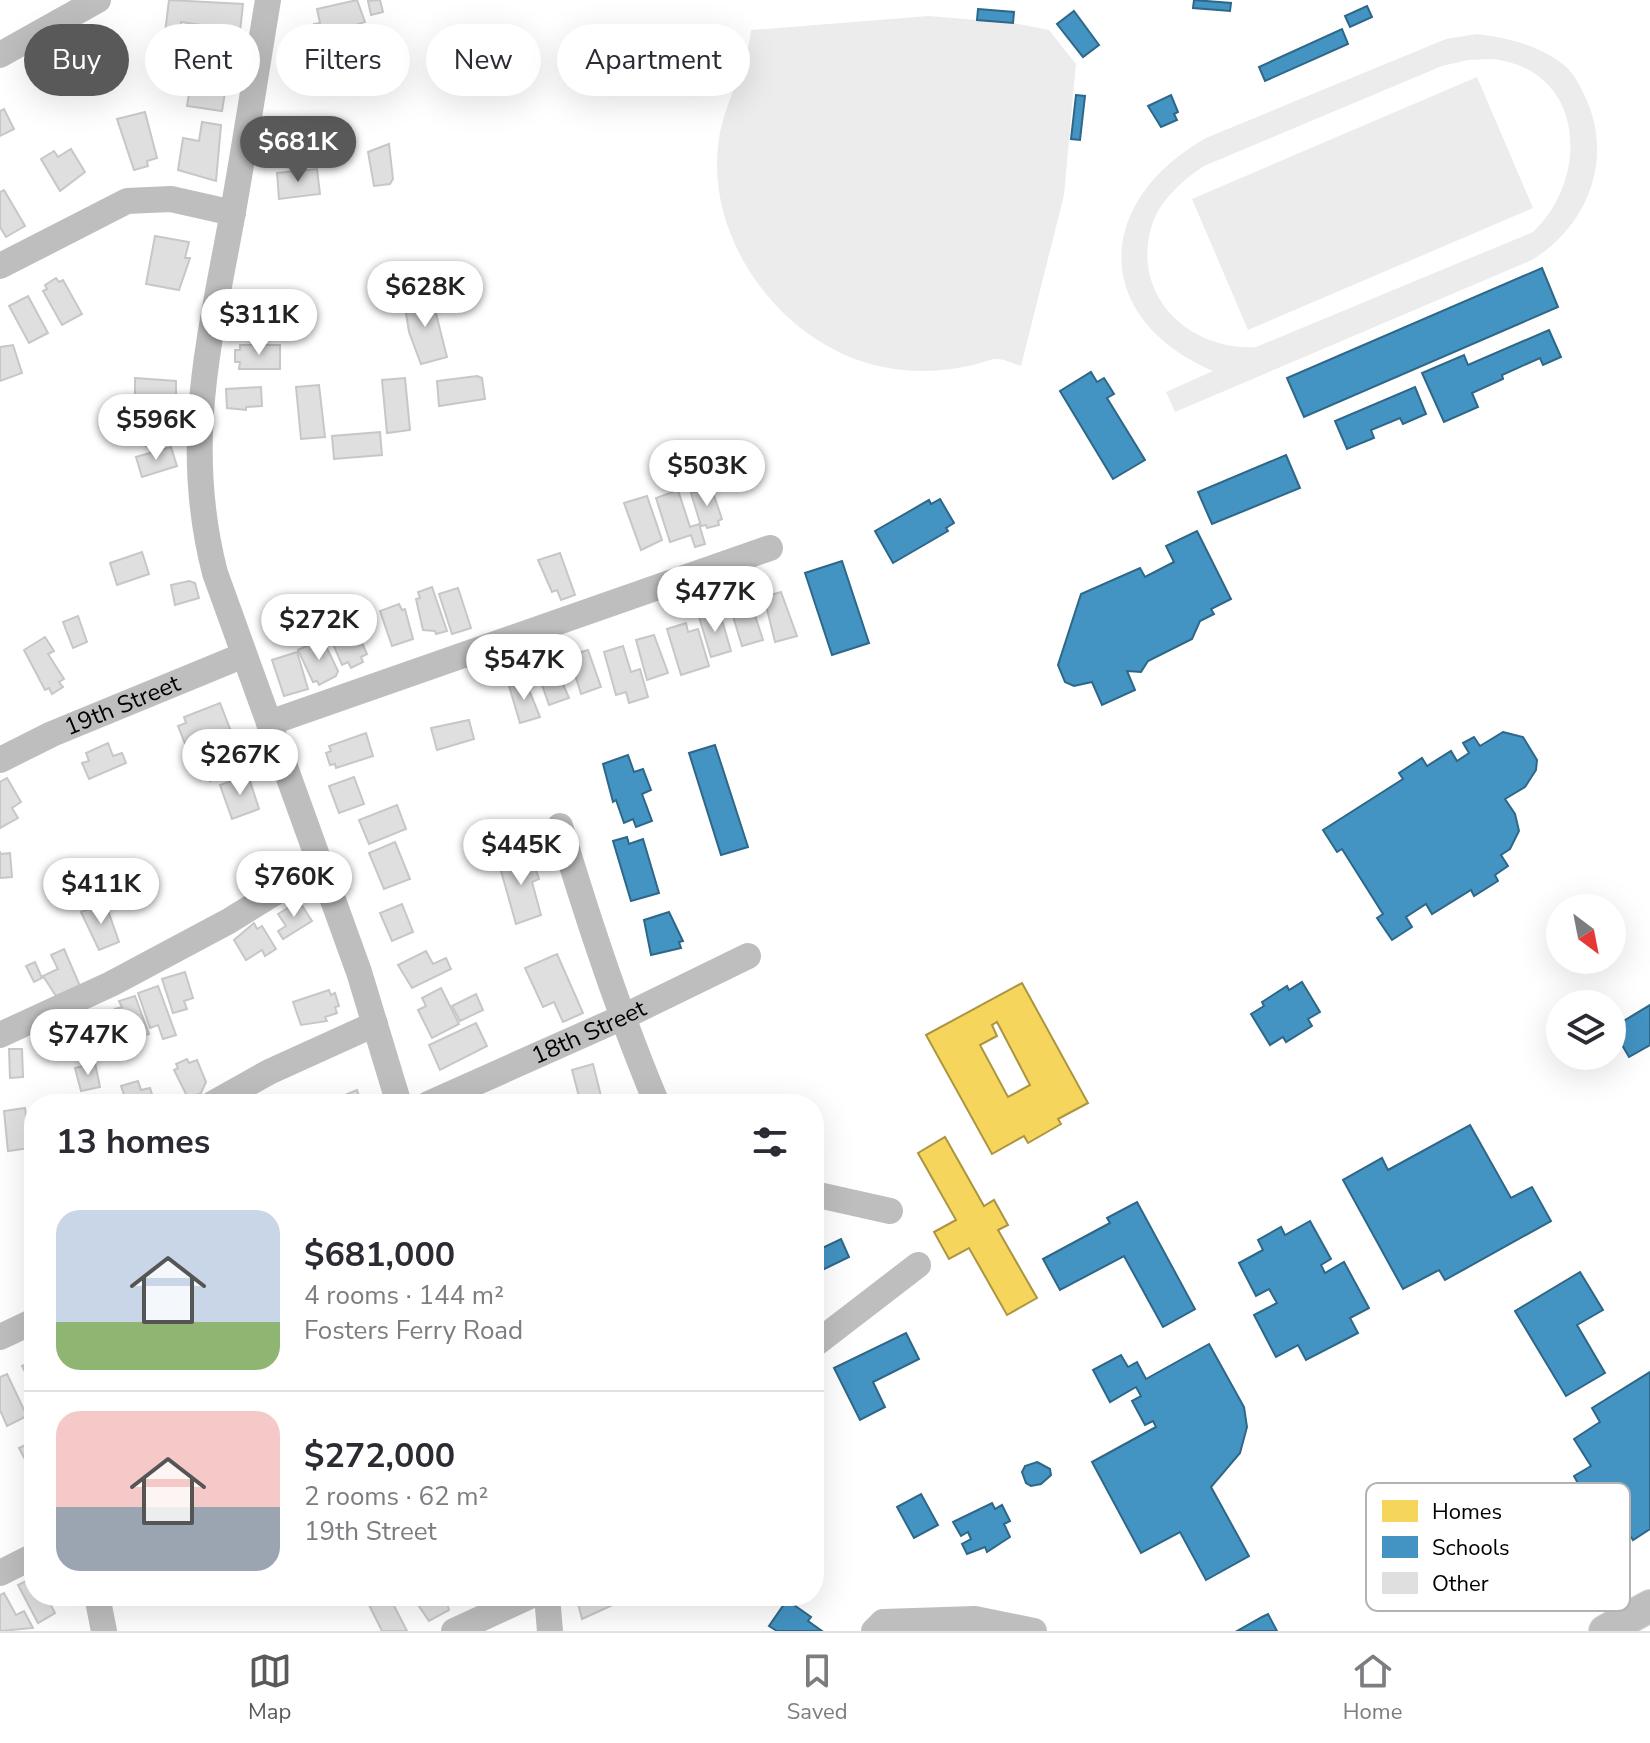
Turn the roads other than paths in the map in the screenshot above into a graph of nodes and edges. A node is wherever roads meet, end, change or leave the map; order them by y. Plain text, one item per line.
1 (98, 0) edge
2 (268, 0) edge
3 (0, 55) edge
4 (233, 213) junction
5 (0, 266) edge
6 (770, 548) dead end
7 (244, 655) junction
8 (269, 723) junction
9 (0, 760) edge
10 (560, 826) dead end
11 (321, 864) junction
12 (748, 956) dead end
13 (621, 1018) junction
14 (375, 1024) junction
15 (0, 1035) edge
16 (230, 1094) edge
17 (396, 1094) edge
18 (450, 1094) edge
19 (653, 1094) edge
20 (824, 1196) edge
21 (890, 1211) dead end
22 (918, 1265) dead end
23 (24, 1326) edge
24 (0, 1337) edge
25 (824, 1337) edge
26 (24, 1561) edge
27 (0, 1573) edge
28 (99, 1606) edge
29 (508, 1606) edge
30 (548, 1606) edge
31 (1650, 1606) edge
32 (104, 1631) edge
33 (454, 1631) edge
34 (550, 1631) edge
35 (874, 1631) edge
36 (1034, 1631) edge
37 (1605, 1631) edge

1 - 3 street
2 - 4 street
4 - 5 street
4 - 7 street
6 - 8 street
7 - 8 street
7 - 9 street, 19th Street
8 - 11 street
10 - 13 street
11 - 14 street
11 - 15 street
12 - 13 street, 18th Street
13 - 18 street, 18th Street
13 - 19 street
14 - 16 street
14 - 17 street
20 - 21 street
22 - 25 street
23 - 24 street
26 - 27 street
28 - 32 street
29 - 33 street
30 - 34 street
31 - 37 main road
35 - 36 street

